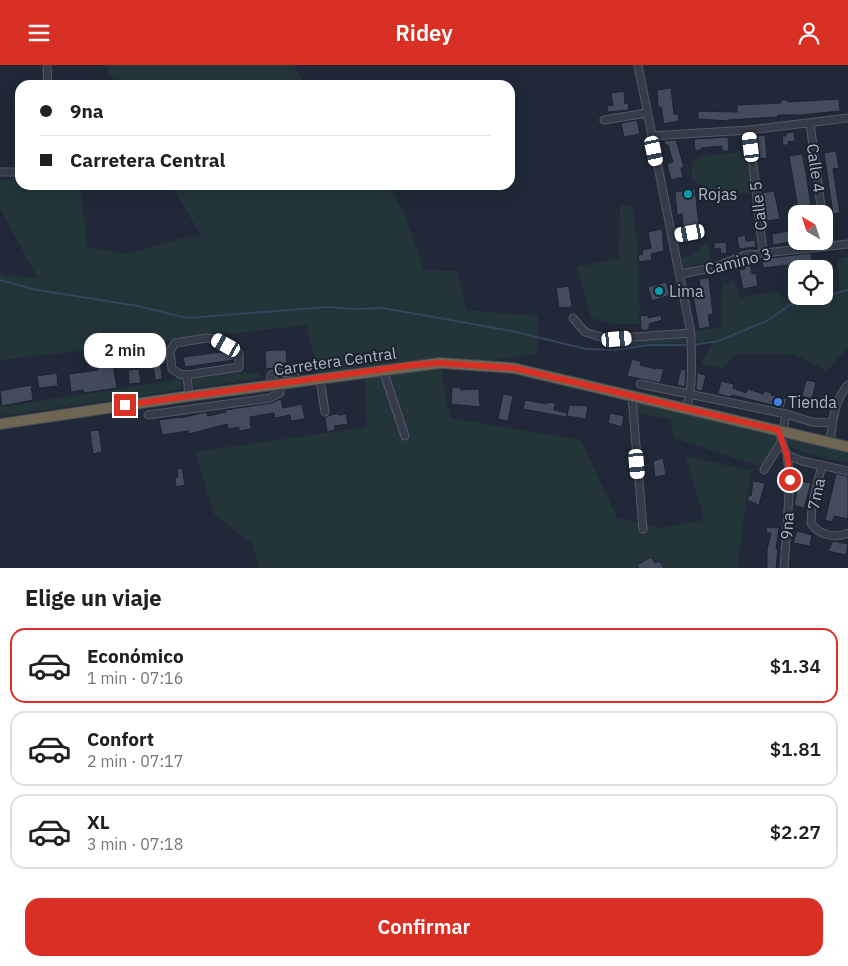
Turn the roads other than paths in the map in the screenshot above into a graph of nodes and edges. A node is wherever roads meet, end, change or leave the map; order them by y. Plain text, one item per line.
1 (638, 65) edge
2 (47, 68) dead end
3 (48, 80) edge
4 (647, 113) junction
5 (848, 118) edge
6 (604, 120) dead end
7 (810, 123) junction
8 (749, 130) junction
9 (651, 136) junction
10 (15, 172) edge
11 (0, 173) edge
12 (821, 205) edge
13 (690, 233) dead end
14 (673, 236) junction
15 (848, 244) edge
16 (833, 245) edge
17 (788, 250) edge
18 (764, 252) junction
19 (680, 274) junction
20 (573, 318) dead end
21 (691, 335) junction
22 (383, 370) junction
23 (187, 375) junction
24 (320, 379) junction
25 (299, 383) junction
26 (640, 384) dead end
27 (280, 385) junction
28 (848, 385) edge
29 (269, 386) junction
30 (690, 395) junction
31 (189, 396) junction
32 (632, 397) junction
33 (162, 400) junction
34 (686, 409) junction
35 (170, 412) junction
36 (325, 412) dead end
37 (786, 414) junction
38 (148, 415) dead end
39 (832, 423) junction
40 (0, 424) edge
41 (780, 431) junction
42 (405, 436) dead end
43 (781, 442) junction
44 (830, 443) junction
45 (848, 447) edge
46 (787, 455) junction
47 (822, 465) junction
48 (764, 471) dead end
49 (848, 471) edge
50 (643, 529) dead end
51 (847, 534) edge
52 (784, 568) edge

1 - 4 street
2 - 3 street
4 - 6 street
4 - 9 street
5 - 7 street
7 - 8 street
7 - 12 street, Calle 4
8 - 9 street
8 - 18 street, Calle 5
9 - 14 street
10 - 11 street
13 - 14 street
14 - 19 street
15 - 16 street, Camino 3
17 - 18 street, Camino 3
18 - 19 street, Camino 3
19 - 21 street
20 - 21 street
21 - 30 street
22 - 24 highway, Carretera Central
22 - 32 highway, Carretera Central
22 - 42 street
23 - 23 street
23 - 31 street
24 - 25 highway, Carretera Central
24 - 36 street
25 - 27 highway, Carretera Central
25 - 29 street
26 - 30 street
27 - 29 highway, Carretera Central
27 - 35 street
28 - 39 street
29 - 31 highway, Carretera Central
30 - 34 street
30 - 37 street
31 - 33 highway, Carretera Central
32 - 34 highway, Carretera Central
32 - 50 street
33 - 35 street
33 - 40 highway, Carretera Central
34 - 41 highway, Carretera Central
35 - 38 street
37 - 39 street
37 - 41 street
39 - 44 street
41 - 43 street, 9na
41 - 44 highway, Carretera Central
43 - 46 street, 9na
43 - 48 street
44 - 45 highway, Carretera Central
46 - 47 street
46 - 52 street, 9na
47 - 49 street
47 - 51 street, 7ma

